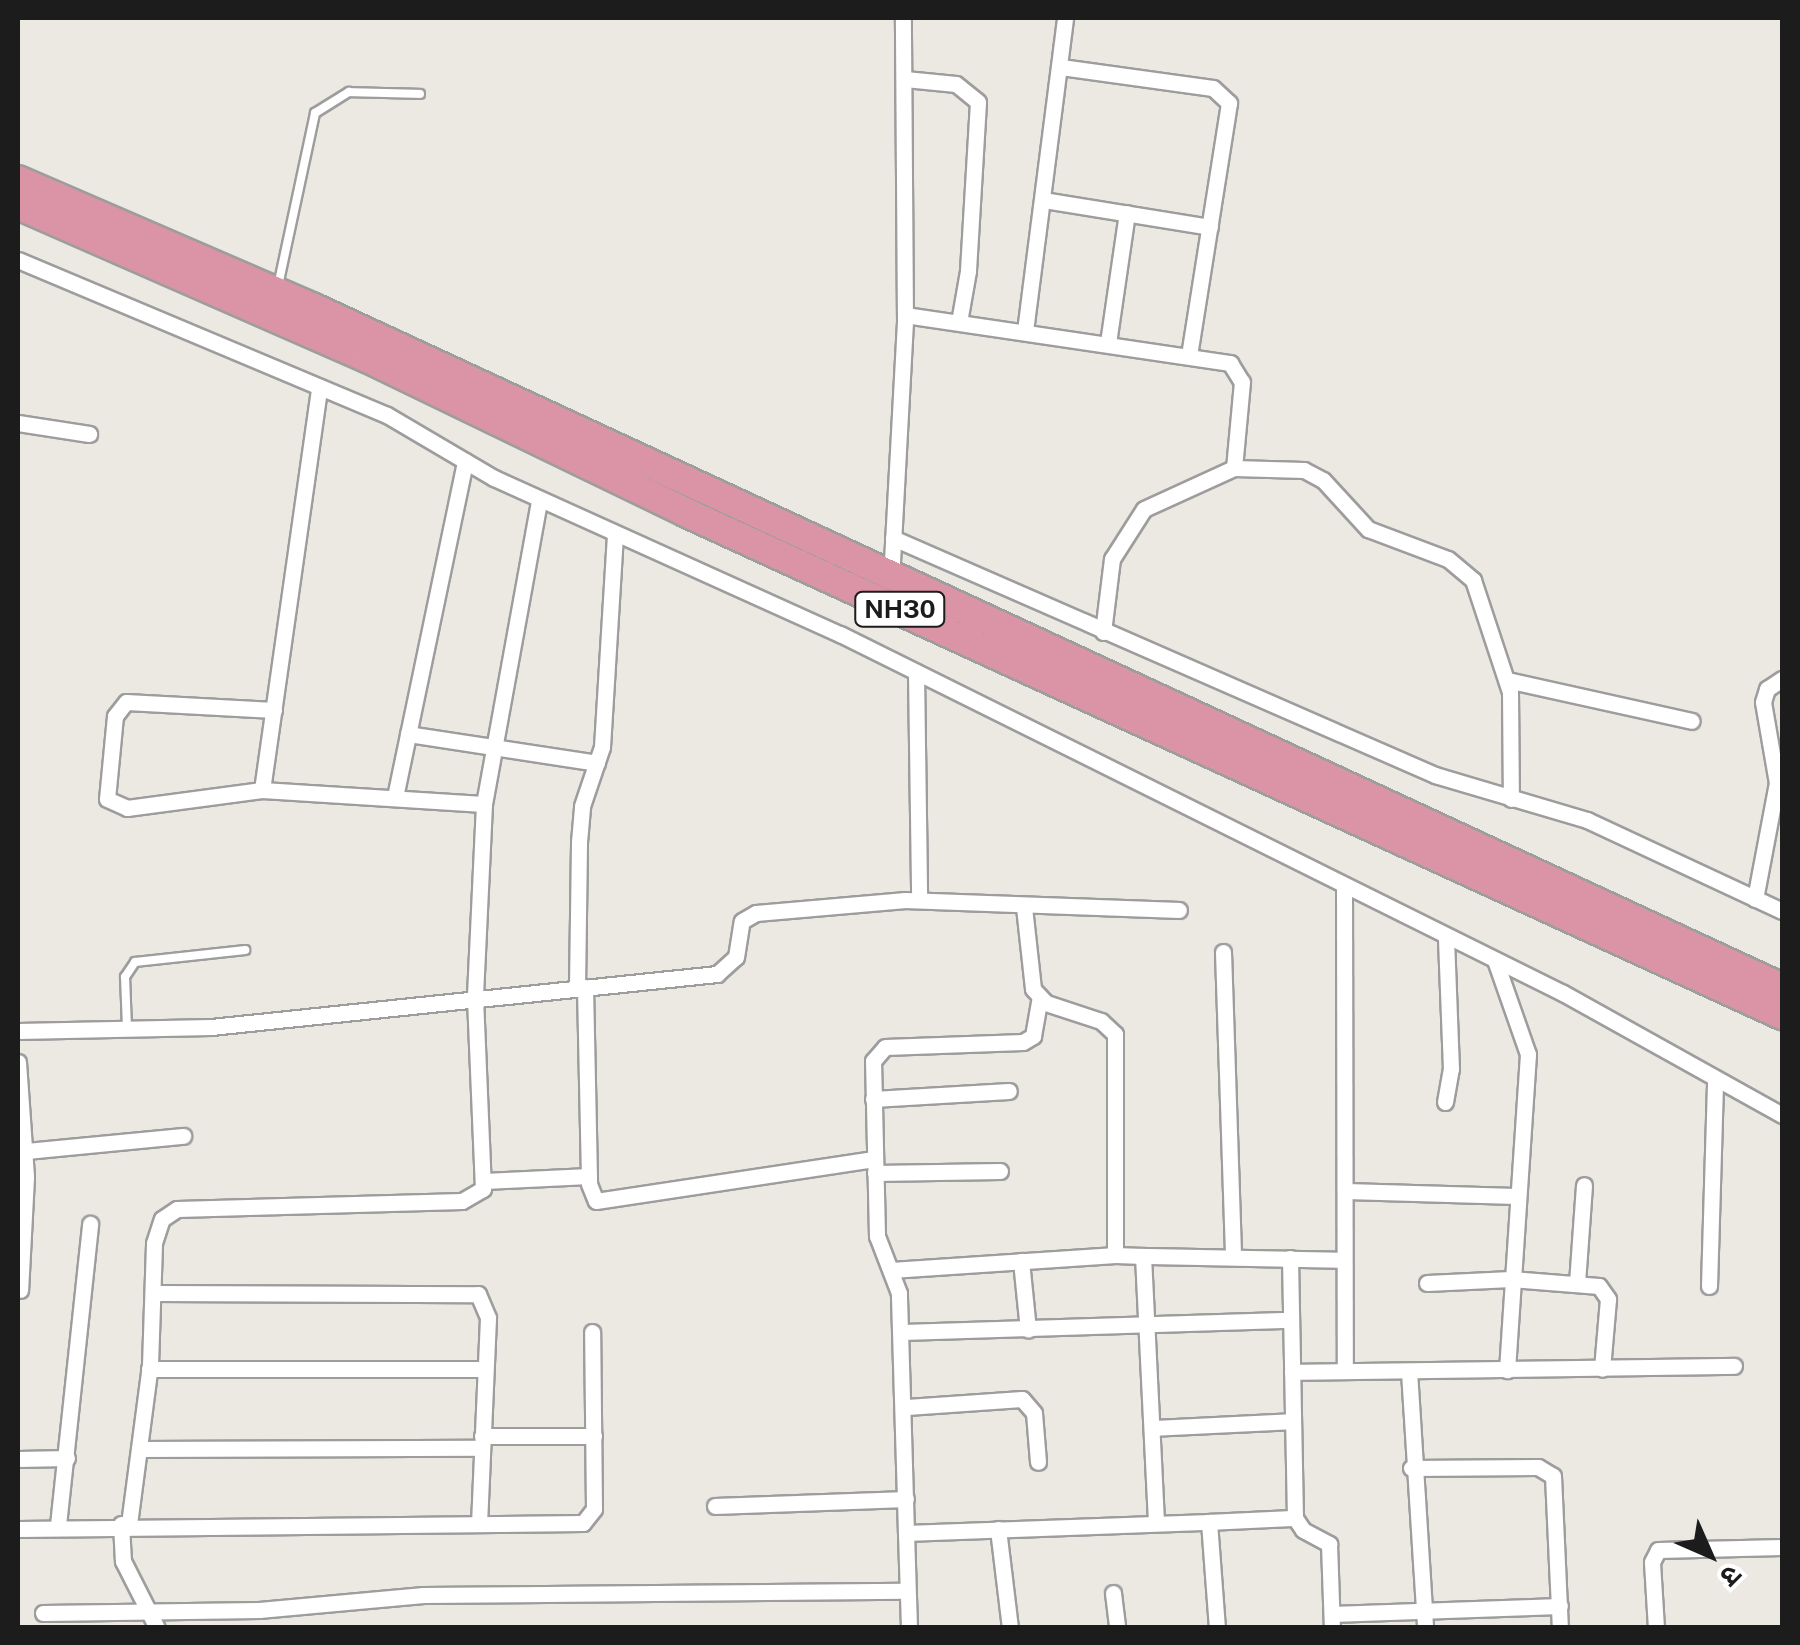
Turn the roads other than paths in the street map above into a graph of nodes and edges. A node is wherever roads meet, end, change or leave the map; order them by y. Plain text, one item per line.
1 (903, 18) edge
2 (1065, 18) edge
3 (1061, 67) junction
4 (904, 78) junction
5 (420, 94) dead end
6 (18, 180) edge
7 (1044, 200) junction
8 (18, 205) edge
9 (1127, 214) junction
10 (1210, 227) junction
11 (18, 260) edge
12 (277, 293) junction
13 (905, 316) junction
14 (959, 322) junction
15 (1025, 331) junction
16 (1108, 344) junction
17 (1189, 356) junction
18 (319, 387) junction
19 (18, 423) edge
20 (89, 434) dead end
21 (465, 460) junction
22 (1234, 468) junction
23 (539, 500) junction
24 (615, 536) junction
25 (893, 538) junction
26 (891, 580) junction
27 (1103, 632) junction
28 (916, 672) junction
29 (1507, 680) junction
30 (1782, 680) edge
31 (274, 710) junction
32 (1692, 721) dead end
33 (408, 734) junction
34 (494, 745) junction
35 (597, 763) junction
36 (262, 790) junction
37 (394, 797) junction
38 (1512, 799) junction
39 (484, 804) junction
40 (1344, 885) junction
41 (1756, 899) junction
42 (919, 900) junction
43 (1024, 907) junction
44 (1179, 910) dead end
45 (1782, 912) edge
46 (1446, 936) junction
47 (244, 950) dead end
48 (1223, 952) dead end
49 (1495, 960) junction
50 (581, 987) junction
51 (1782, 988) edge
52 (475, 995) junction
53 (1040, 998) junction
54 (1782, 1016) edge
55 (127, 1030) junction
56 (18, 1031) edge
57 (18, 1062) edge
58 (1714, 1082) junction
59 (1009, 1091) dead end
60 (874, 1099) junction
61 (1445, 1102) dead end
62 (1782, 1115) edge
63 (183, 1136) dead end
64 (26, 1151) junction
65 (875, 1166) junction
66 (1000, 1170) dead end
67 (589, 1176) junction
68 (484, 1181) junction
69 (1584, 1185) dead end
70 (1345, 1192) junction
71 (1516, 1196) junction
72 (90, 1224) dead end
73 (1115, 1255) junction
74 (1143, 1256) junction
75 (1233, 1257) junction
76 (1290, 1258) junction
77 (1344, 1260) junction
78 (1020, 1261) junction
79 (892, 1270) junction
80 (1511, 1279) junction
81 (1428, 1283) dead end
82 (1577, 1283) junction
83 (1709, 1286) dead end
84 (20, 1290) edge
85 (154, 1293) junction
86 (1291, 1320) junction
87 (1147, 1329) junction
88 (1028, 1330) junction
89 (592, 1332) dead end
90 (902, 1332) junction
91 (1734, 1366) dead end
92 (149, 1369) junction
93 (483, 1369) junction
94 (1602, 1369) junction
95 (1507, 1370) junction
96 (1344, 1371) junction
97 (1408, 1371) junction
98 (1292, 1372) junction
99 (907, 1407) junction
100 (1293, 1420) junction
101 (1152, 1428) junction
102 (594, 1436) junction
103 (482, 1442) junction
104 (139, 1448) junction
105 (67, 1458) junction
106 (18, 1459) edge
107 (1038, 1462) dead end
108 (1412, 1468) junction
109 (906, 1499) junction
110 (715, 1506) dead end
111 (1296, 1518) junction
112 (1156, 1522) junction
113 (1209, 1522) junction
114 (125, 1524) junction
115 (479, 1524) junction
116 (58, 1525) junction
117 (998, 1529) junction
118 (18, 1530) edge
119 (906, 1533) junction
120 (1782, 1547) edge
121 (906, 1591) junction
122 (1113, 1593) dead end
123 (1560, 1606) junction
124 (150, 1611) junction
125 (43, 1612) dead end
126 (1425, 1619) edge
127 (1332, 1621) edge
128 (157, 1628) edge
129 (909, 1628) edge
130 (1010, 1628) edge
131 (1117, 1628) edge
132 (1218, 1628) edge
133 (1560, 1628) edge
134 (1656, 1628) edge

1 - 4 street
2 - 3 street
3 - 7 street
3 - 10 street
4 - 13 street
4 - 14 street
5 - 12 lane
6 - 12 highway, NH30
7 - 9 street
7 - 15 street
8 - 54 highway, NH30
9 - 10 street
9 - 16 street
10 - 17 street
11 - 18 street
12 - 26 highway, NH30
13 - 14 street
13 - 25 street
14 - 15 street
15 - 16 street
16 - 17 street
17 - 22 street
18 - 21 street
18 - 31 street
19 - 20 street
21 - 23 street
21 - 33 street
22 - 27 street
22 - 29 street
23 - 24 street
23 - 34 street
24 - 28 street
24 - 35 street
25 - 26 street
25 - 27 street
26 - 51 highway, NH30
27 - 38 street
28 - 40 street
28 - 42 street
29 - 32 street
29 - 38 street
30 - 41 street
31 - 36 street
31 - 36 street
33 - 34 street
33 - 37 street
34 - 35 street
34 - 39 street
35 - 50 street
36 - 37 street
37 - 39 street
38 - 41 street
39 - 52 street
40 - 46 street
40 - 70 street
41 - 45 street
42 - 43 street
42 - 50 street
43 - 44 street
43 - 53 street
46 - 49 street
46 - 61 street
47 - 55 lane
48 - 75 street
49 - 58 street
49 - 71 street
50 - 52 street
50 - 67 street
52 - 55 street
52 - 68 street
53 - 60 street
53 - 73 street
55 - 56 street
57 - 64 street
58 - 62 street
58 - 83 street
59 - 60 street
60 - 65 street
63 - 64 street
64 - 84 street
65 - 66 street
65 - 67 street
65 - 79 street
67 - 68 street
68 - 85 street
69 - 82 street
70 - 71 street
70 - 77 street
71 - 80 street
72 - 105 street
73 - 74 street
73 - 78 street
74 - 75 street
74 - 87 street
75 - 76 street
76 - 77 street
76 - 86 street
77 - 96 street
78 - 79 street
78 - 88 street
79 - 90 street
80 - 81 street
80 - 82 street
80 - 95 street
82 - 94 street
85 - 92 street
85 - 93 street
86 - 87 street
86 - 98 street
87 - 88 street
87 - 101 street
88 - 90 street
89 - 102 street
90 - 99 street
91 - 94 street
92 - 93 street
92 - 104 street
93 - 103 street
94 - 95 street
95 - 97 street
96 - 97 street
96 - 98 street
97 - 108 street
98 - 100 street
99 - 107 street
99 - 109 street
100 - 101 street
100 - 111 street
101 - 112 street
102 - 103 street
102 - 115 street
103 - 104 street
103 - 115 street
104 - 114 street
105 - 106 street
105 - 116 street
108 - 123 street
108 - 126 street
109 - 110 street
109 - 119 street
111 - 113 street
111 - 127 street
112 - 113 street
112 - 117 street
113 - 132 street
114 - 115 street
114 - 116 street
114 - 124 street
116 - 118 street
117 - 119 street
117 - 130 street
119 - 121 street
120 - 134 street
121 - 124 street
121 - 129 street
122 - 131 street
123 - 126 street
123 - 133 street
124 - 125 street
124 - 128 street
126 - 127 street

